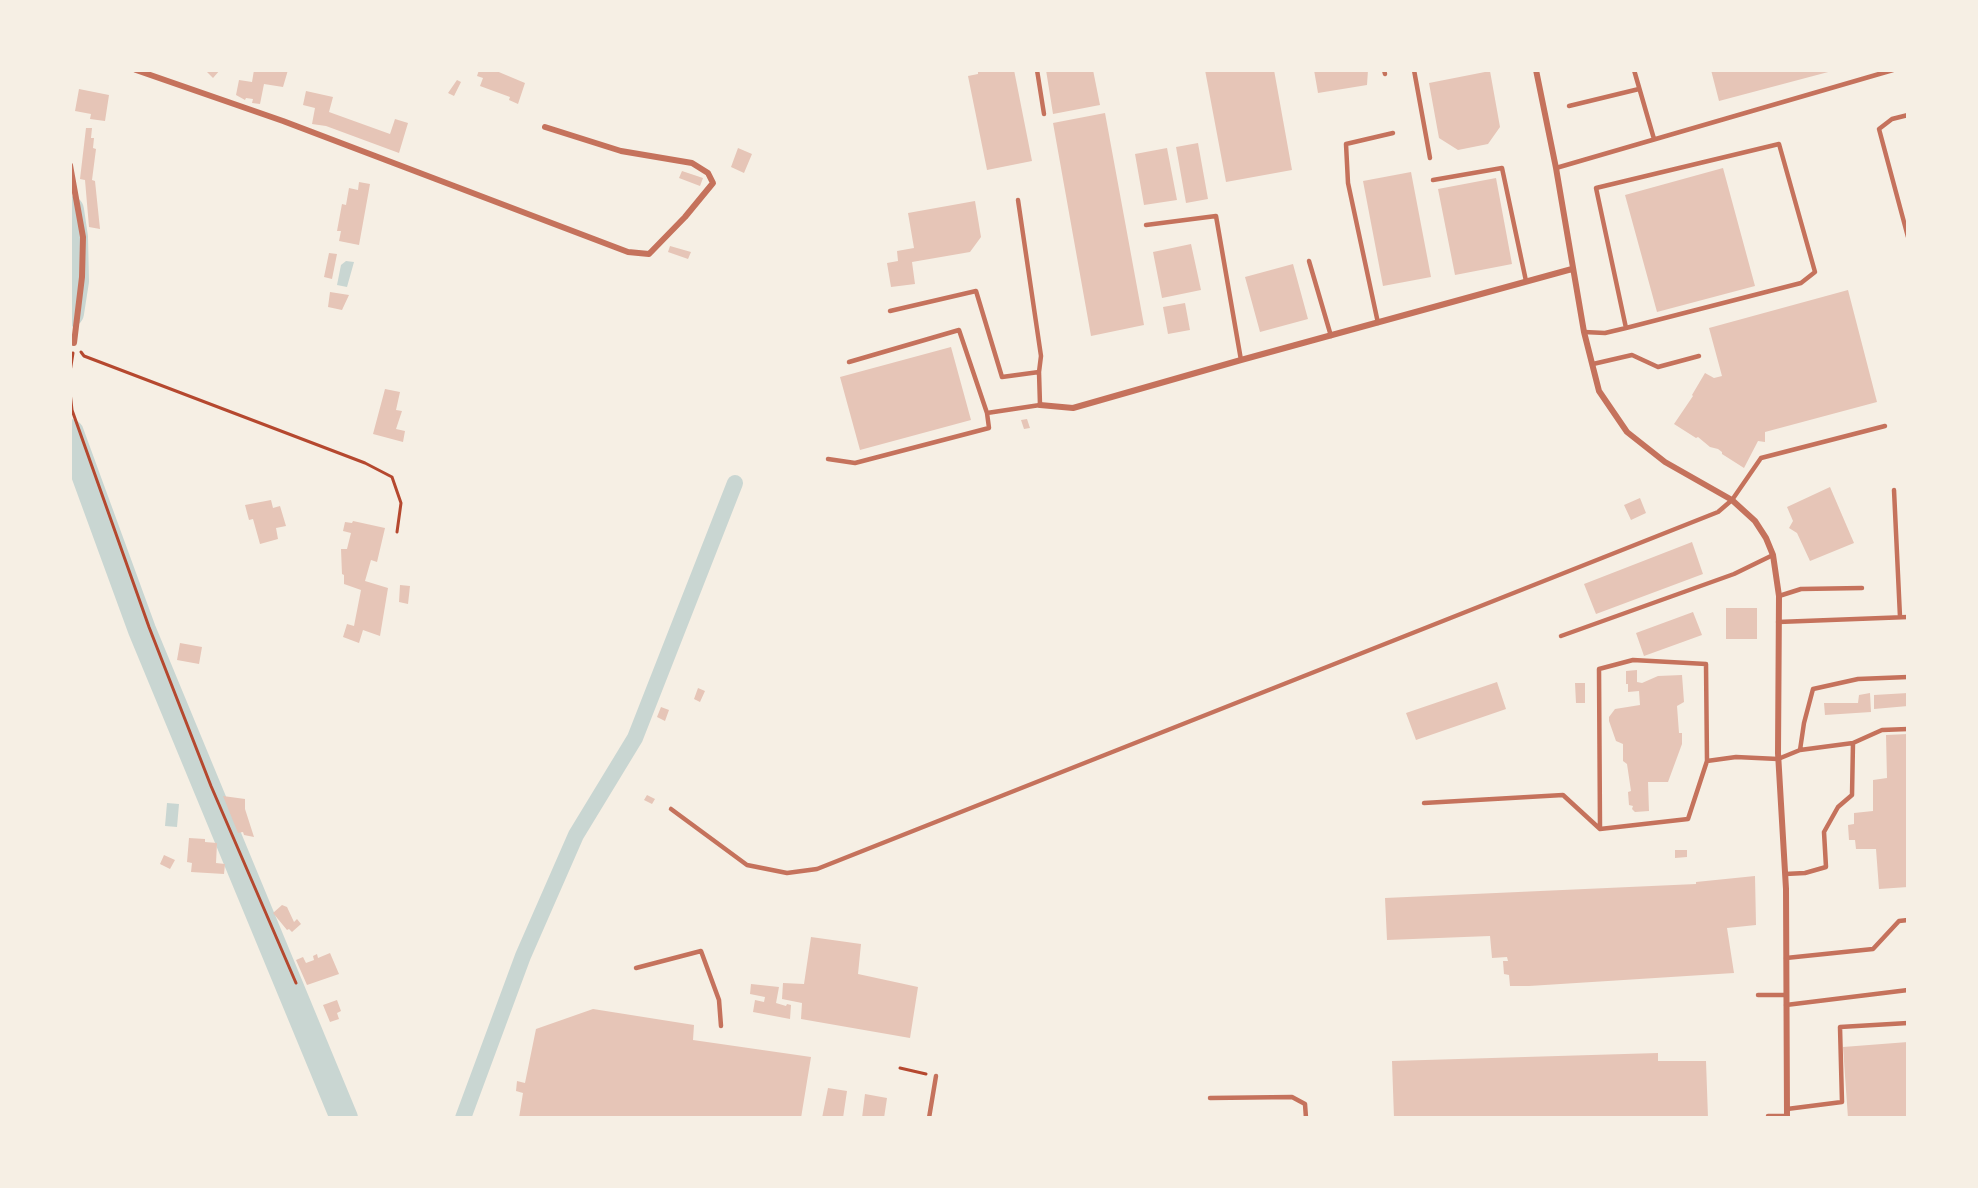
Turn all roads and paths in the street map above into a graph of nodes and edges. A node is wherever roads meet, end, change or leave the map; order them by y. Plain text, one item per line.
1 (136, 70) edge
2 (1037, 70) edge
3 (1414, 70) edge
4 (1536, 70) edge
5 (1634, 70) edge
6 (1893, 70) edge
7 (1639, 89) junction
8 (1569, 105) dead end
9 (1044, 114) dead end
10 (1908, 115) edge
11 (545, 127) dead end
12 (1393, 133) dead end
13 (1654, 139) junction
14 (1430, 158) dead end
15 (70, 165) edge
16 (1556, 168) junction
17 (1433, 180) dead end
18 (1018, 200) dead end
19 (1146, 225) dead end
20 (1908, 237) edge
21 (1309, 261) dead end
22 (1572, 269) junction
23 (1526, 281) junction
24 (890, 311) dead end
25 (1378, 323) junction
26 (1626, 328) junction
27 (1584, 332) junction
28 (1331, 336) junction
29 (74, 343) junction
30 (1698, 356) dead end
31 (1241, 360) junction
32 (849, 362) dead end
33 (1593, 364) junction
34 (70, 372) edge
35 (1039, 372) junction
36 (70, 392) edge
37 (1040, 405) junction
38 (987, 413) junction
39 (1885, 426) dead end
40 (828, 459) dead end
41 (1894, 490) dead end
42 (1732, 500) junction
43 (397, 532) dead end
44 (1773, 555) junction
45 (1862, 588) dead end
46 (1779, 596) junction
47 (1900, 617) junction
48 (1908, 617) edge
49 (1778, 621) junction
50 (1561, 636) dead end
51 (1908, 677) edge
52 (1908, 729) edge
53 (1853, 742) junction
54 (1800, 750) junction
55 (1778, 759) junction
56 (1707, 761) junction
57 (1424, 803) dead end
58 (671, 809) dead end
59 (1600, 829) junction
60 (1785, 874) junction
61 (1908, 920) edge
62 (1786, 958) junction
63 (636, 968) dead end
64 (296, 983) dead end
65 (1908, 990) edge
66 (1758, 995) dead end
67 (1786, 995) junction
68 (1786, 1005) junction
69 (1908, 1023) edge
70 (721, 1026) dead end
71 (900, 1068) dead end
72 (936, 1076) joint
73 (1210, 1098) dead end
74 (1787, 1114) edge
75 (1768, 1116) dead end
76 (929, 1118) edge
77 (1306, 1118) edge

1 - 11 street
2 - 9 lane
3 - 14 lane
4 - 16 street
5 - 7 lane
6 - 13 lane
7 - 8 lane
7 - 13 lane
10 - 20 lane
12 - 25 lane
13 - 16 lane
15 - 29 street
16 - 22 street
17 - 23 lane
18 - 35 lane
19 - 31 lane
21 - 28 lane
22 - 23 street
22 - 27 street
23 - 25 street
24 - 35 lane
25 - 28 street
26 - 26 lane
26 - 27 lane
27 - 33 street
28 - 31 street
29 - 34 path
29 - 43 path
30 - 33 lane
31 - 37 street
32 - 38 lane
33 - 42 street
35 - 37 lane
36 - 64 path
37 - 38 lane
38 - 40 lane
39 - 42 lane
41 - 47 lane
42 - 44 street
42 - 58 lane
44 - 46 street
44 - 50 lane
45 - 46 lane
46 - 49 street
47 - 48 lane
47 - 49 lane
49 - 55 street
51 - 54 lane
52 - 53 lane
53 - 54 lane
53 - 60 lane
54 - 55 lane
55 - 56 lane
55 - 60 street
56 - 59 lane
56 - 59 lane
57 - 59 lane
60 - 62 street
61 - 62 lane
62 - 67 street
63 - 70 lane
65 - 68 lane
66 - 67 lane
67 - 68 street
68 - 74 street
69 - 74 lane
71 - 72 path
72 - 76 lane
73 - 77 lane
74 - 75 lane

